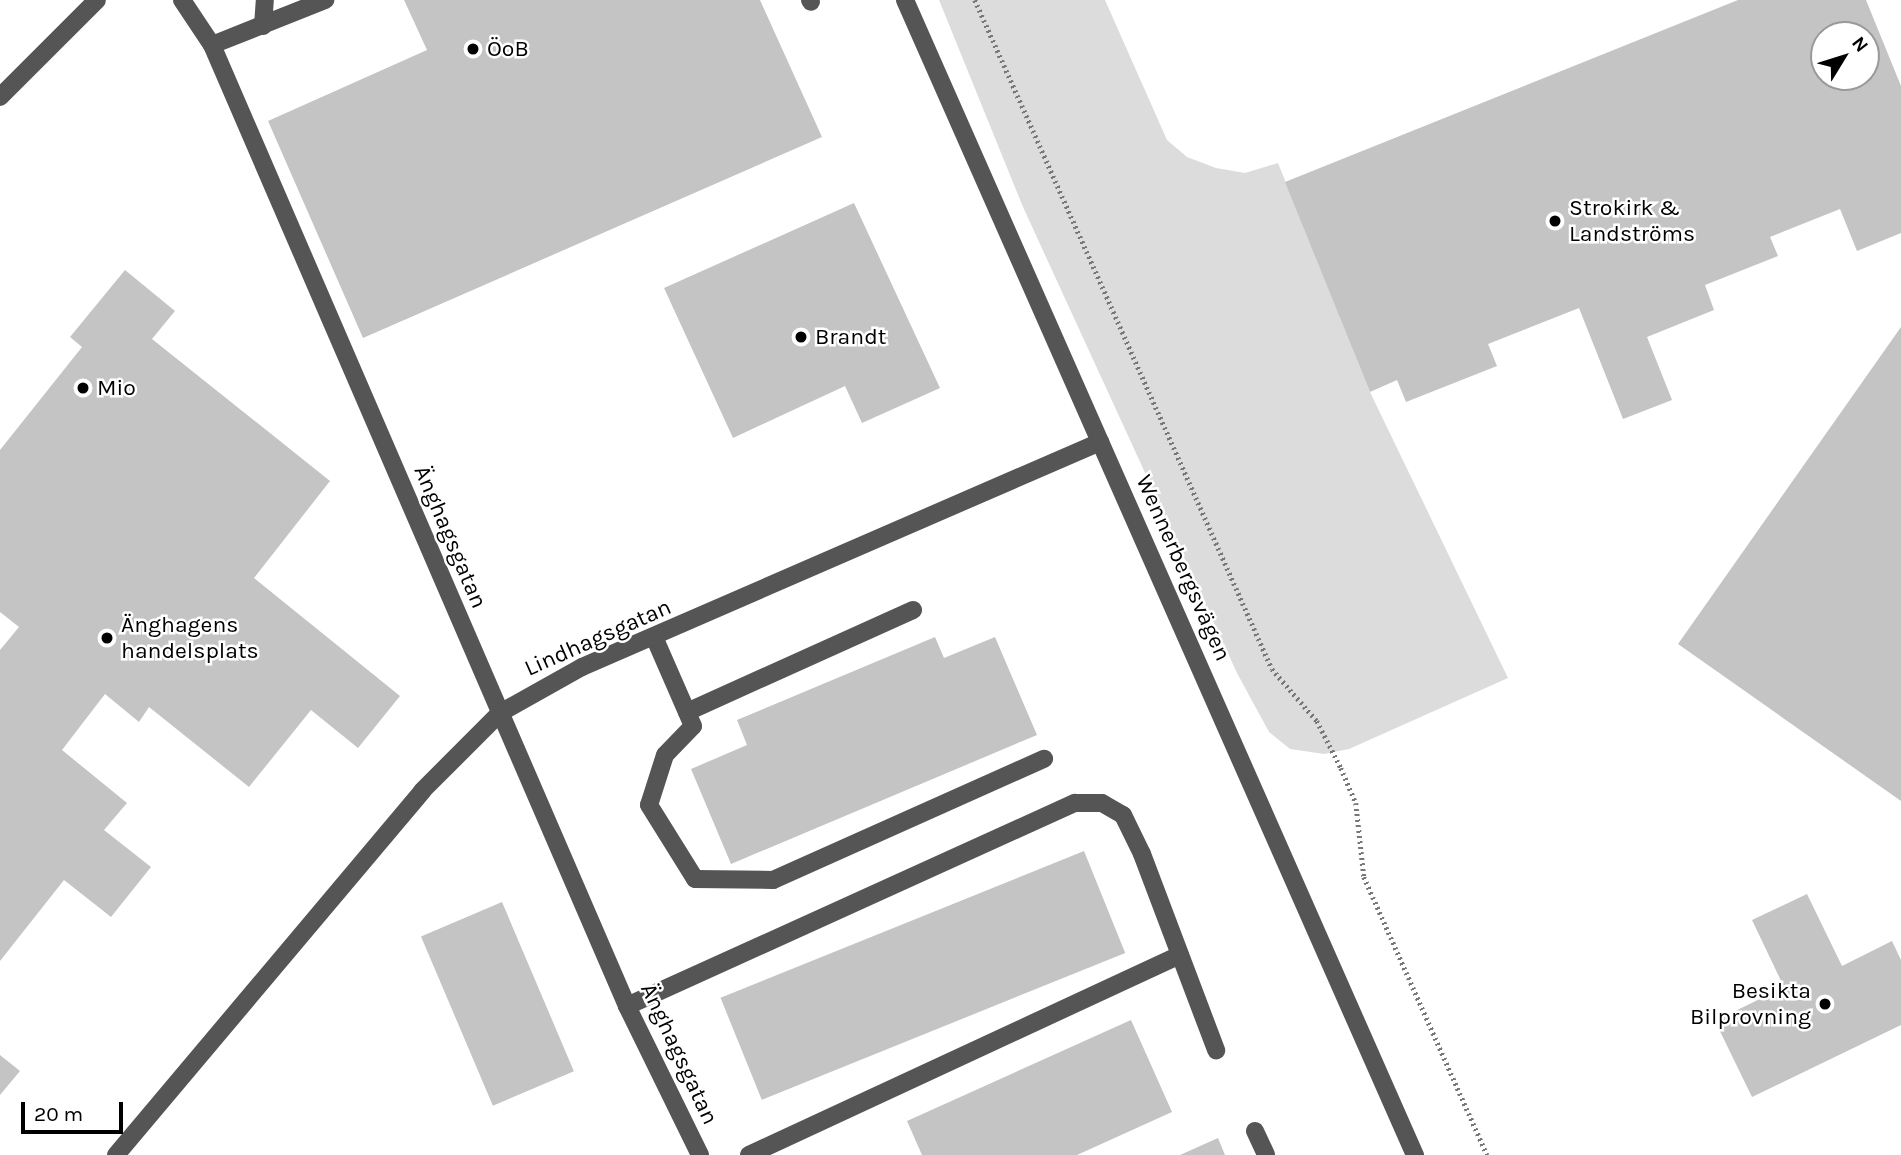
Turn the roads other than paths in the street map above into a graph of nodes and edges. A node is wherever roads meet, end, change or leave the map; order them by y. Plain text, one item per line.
1 (97, 0) edge
2 (182, 0) edge
3 (265, 0) edge
4 (325, 0) edge
5 (905, 0) edge
6 (262, 26) junction
7 (212, 45) junction
8 (0, 97) edge
9 (1100, 442) junction
10 (913, 610) dead end
11 (655, 639) junction
12 (687, 712) junction
13 (500, 713) junction
14 (1044, 759) dead end
15 (1180, 955) junction
16 (627, 1006) junction
17 (1216, 1050) dead end
18 (1255, 1131) dead end
19 (116, 1155) edge
20 (700, 1155) edge
21 (749, 1155) edge
22 (1266, 1155) edge
23 (1415, 1155) edge

1 - 8 street
2 - 7 street, Änghagsgatan
3 - 6 street
4 - 6 street
5 - 9 street, Wennerbergsvägen
6 - 7 street
7 - 13 street, Änghagsgatan
9 - 11 street, Lindhagsgatan
9 - 23 street, Wennerbergsvägen
10 - 12 street
11 - 12 street
11 - 13 street, Lindhagsgatan
12 - 14 street
13 - 16 street, Änghagsgatan
13 - 19 street, Lindhagsgatan
15 - 16 street
15 - 17 street
15 - 21 street
16 - 20 street, Änghagsgatan
18 - 22 street

